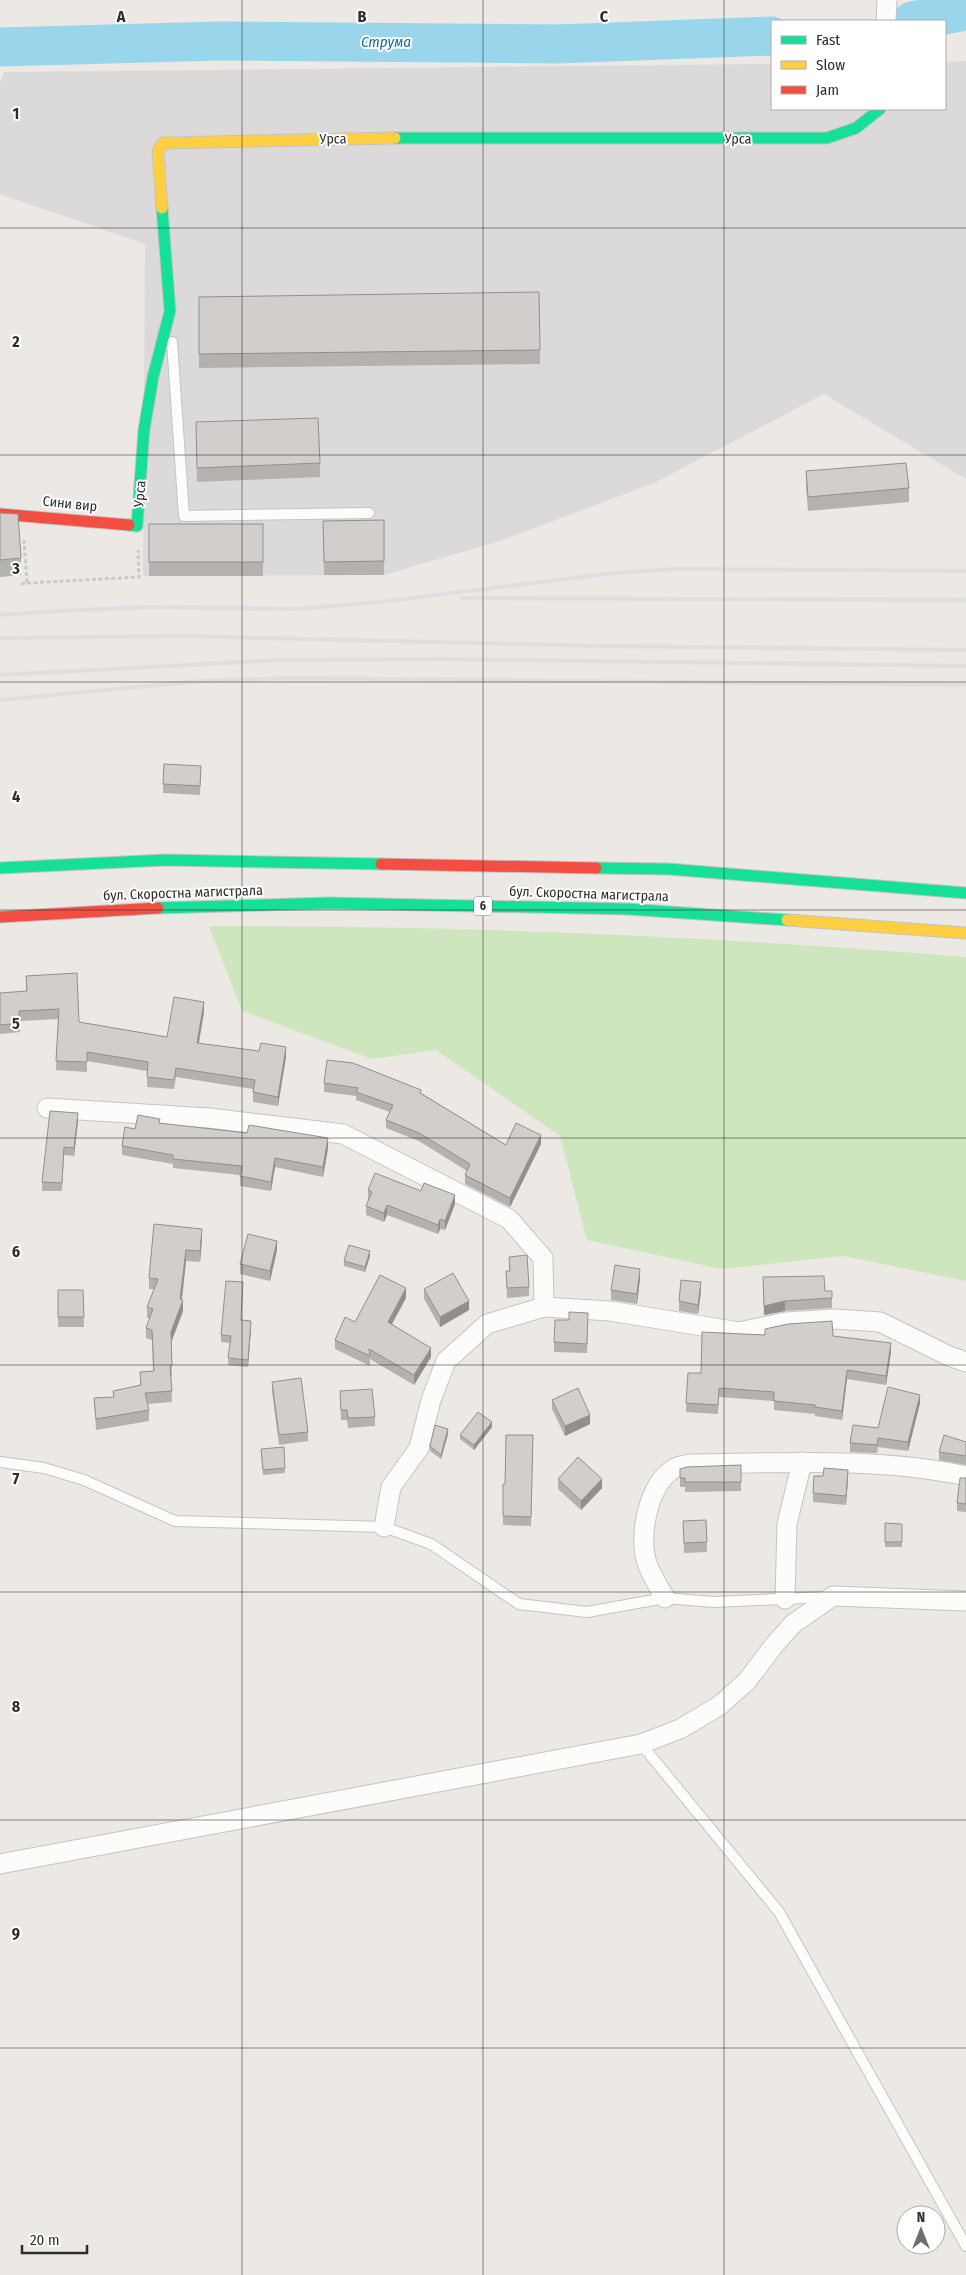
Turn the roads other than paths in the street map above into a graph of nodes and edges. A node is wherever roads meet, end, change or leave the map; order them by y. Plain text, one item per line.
1 (879, 110) edge
2 (170, 311) junction
3 (369, 513) dead end
4 (0, 514) edge
5 (137, 526) joint
6 (0, 868) edge
7 (966, 893) edge
8 (0, 917) edge
9 (966, 933) edge
10 (47, 1108) dead end
11 (544, 1306) junction
12 (966, 1362) edge
13 (0, 1462) edge
14 (802, 1462) junction
15 (966, 1476) edge
16 (384, 1526) junction
17 (833, 1596) junction
18 (665, 1598) junction
19 (785, 1599) junction
20 (966, 1601) edge
21 (641, 1744) junction
22 (0, 1864) edge
23 (966, 2246) edge

1 - 2 main road, Урса
2 - 3 lane
2 - 5 main road, Урса
4 - 5 main road, Сини вир
6 - 7 main road, бул. Скоростна магистрала
8 - 9 main road, бул. Скоростна магистрала / 6
10 - 11 street
11 - 12 street
11 - 16 street
13 - 16 lane
14 - 15 street
14 - 18 street
14 - 19 street
16 - 18 lane
17 - 19 lane
17 - 20 street
17 - 21 street
18 - 19 lane
21 - 22 street
21 - 23 lane

